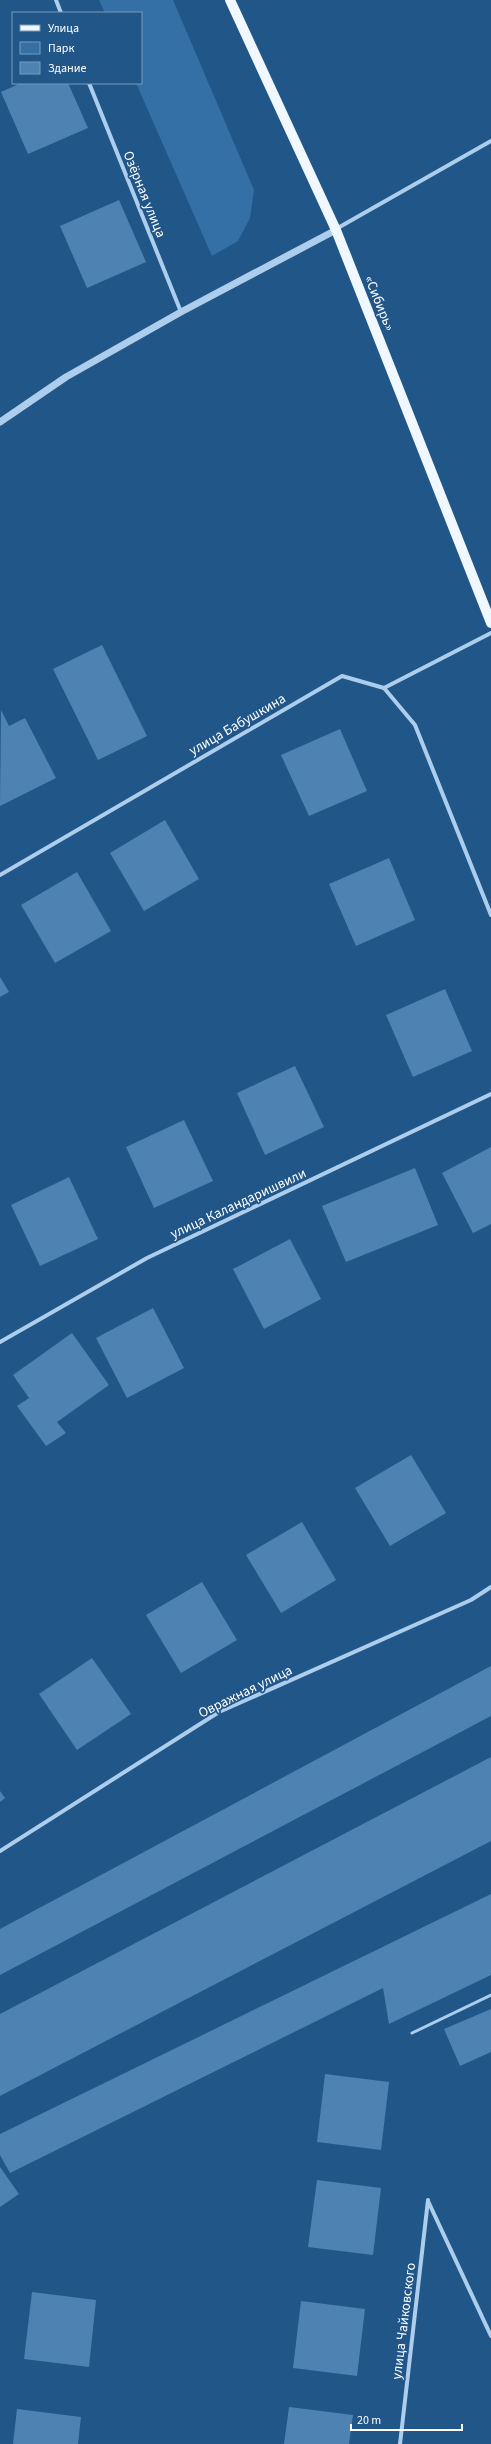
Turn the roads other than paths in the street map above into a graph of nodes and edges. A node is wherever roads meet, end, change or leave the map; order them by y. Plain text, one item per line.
1 (56, 0) edge
2 (230, 0) edge
3 (61, 12) edge
4 (89, 84) edge
5 (491, 141) edge
6 (336, 230) junction
7 (181, 312) junction
8 (0, 422) edge
9 (491, 623) edge
10 (491, 633) edge
11 (384, 688) junction
12 (0, 874) edge
13 (491, 915) edge
14 (491, 1094) edge
15 (0, 1342) edge
16 (491, 1587) edge
17 (0, 1851) edge
18 (491, 1995) edge
19 (412, 2033) dead end
20 (491, 2336) edge
21 (400, 2444) edge

1 - 3 street
2 - 6 main road, «Сибирь»
4 - 7 street, Озёрная улица
5 - 6 street
6 - 7 street
6 - 9 main road, «Сибирь»
7 - 8 street
10 - 11 street
11 - 12 street, улица Бабушкина
11 - 13 street
14 - 15 street, улица Каландаришвили
16 - 17 street, Овражная улица
18 - 19 lane
20 - 21 street, улица Чайковского

